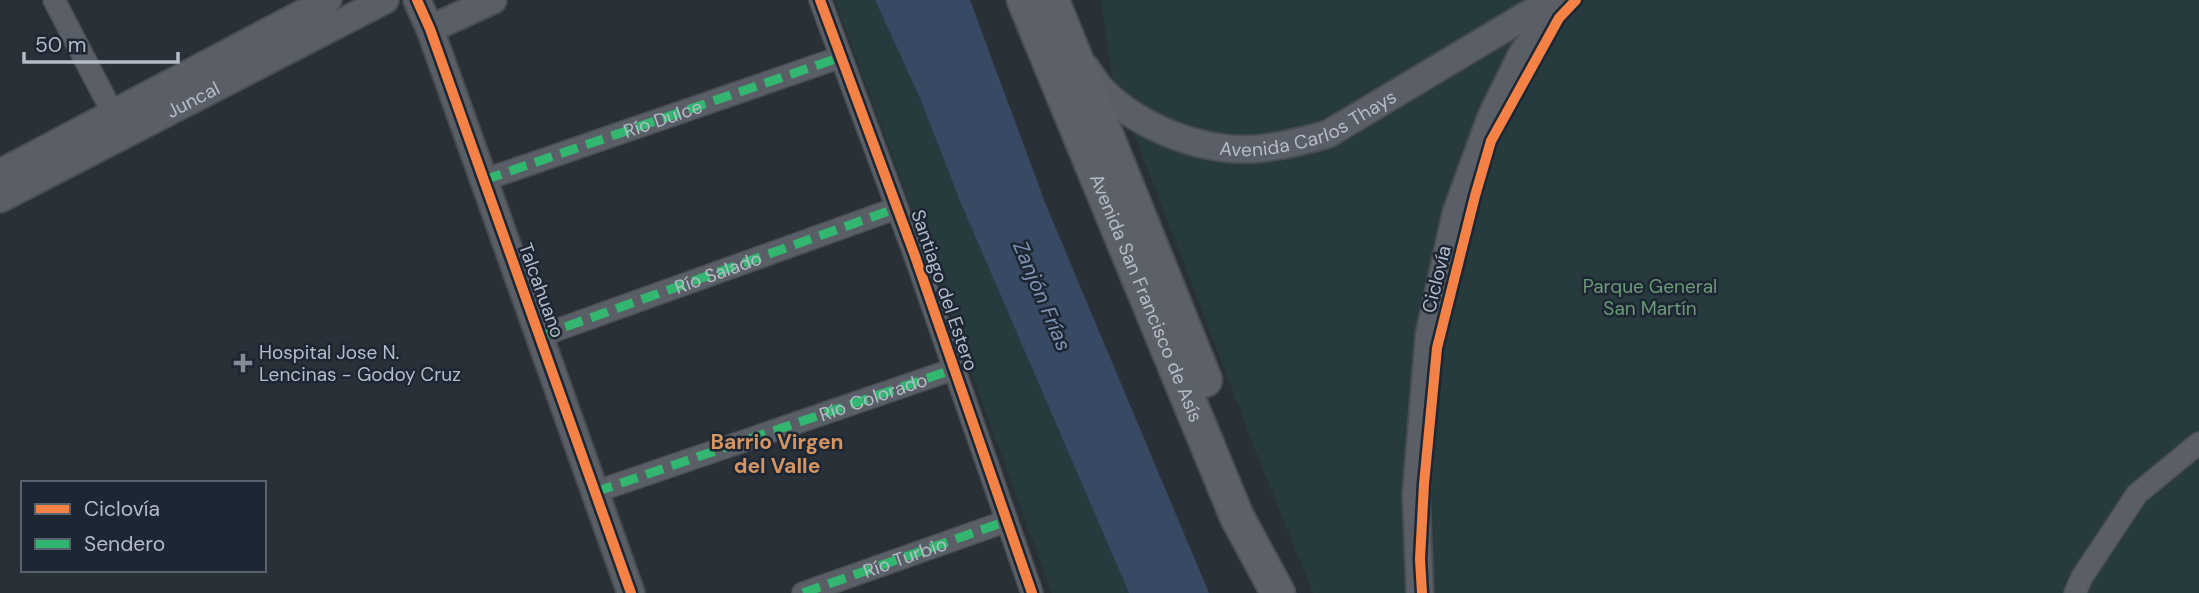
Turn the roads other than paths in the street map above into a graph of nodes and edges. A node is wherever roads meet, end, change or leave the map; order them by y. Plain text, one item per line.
1 (54, 0) edge
2 (328, 0) edge
3 (385, 0) edge
4 (416, 0) edge
5 (493, 0) edge
6 (820, 0) edge
7 (1024, 0) edge
8 (1052, 0) edge
9 (1552, 0) edge
10 (1561, 0) edge
11 (430, 29) junction
12 (1071, 47) junction
13 (841, 57) junction
14 (118, 124) junction
15 (0, 173) edge
16 (484, 180) junction
17 (0, 199) edge
18 (897, 208) junction
19 (540, 336) junction
20 (954, 369) junction
21 (2199, 443) edge
22 (595, 492) junction
23 (1007, 521) junction
24 (631, 593) edge
25 (803, 593) edge
26 (1032, 593) edge
27 (1280, 593) edge
28 (1420, 593) edge
29 (2075, 593) edge

1 - 14 street
2 - 14 street, Juncal
3 - 14 street, Juncal
4 - 11 street, Talcahuano
5 - 11 street
6 - 13 street, Santiago del Estero
7 - 27 main road, Avenida San Francisco de Asís
8 - 12 main road, Avenida San Francisco de Asís
9 - 12 street, Avenida Carlos Thays
10 - 28 street
11 - 16 street, Talcahuano
12 - 27 main road, Avenida San Francisco de Asís
13 - 16 street, Río Dulce
13 - 18 street, Santiago del Estero
14 - 15 street, Juncal
14 - 17 street, Juncal
16 - 19 street, Talcahuano
18 - 19 street, Río Salado
18 - 20 street, Santiago del Estero
19 - 22 street, Talcahuano
20 - 22 street, Río Colorado
20 - 23 street, Santiago del Estero
21 - 29 street
22 - 24 street, Talcahuano
23 - 25 street, Río Turbio
23 - 26 street, Santiago del Estero

